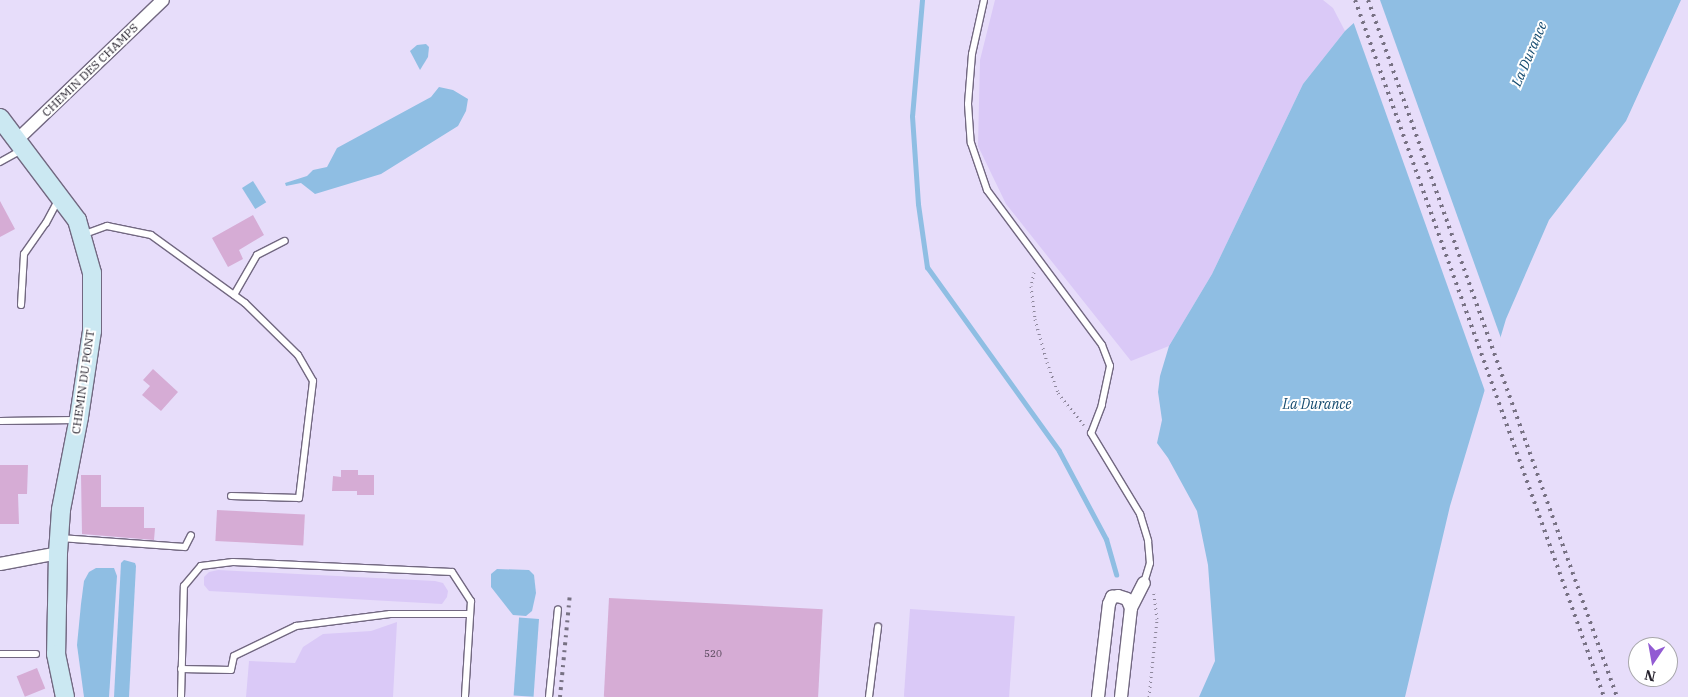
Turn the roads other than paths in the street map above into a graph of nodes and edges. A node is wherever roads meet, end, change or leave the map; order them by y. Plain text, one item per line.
1 (162, 0) edge
2 (984, 0) edge
3 (0, 118) edge
4 (20, 144) junction
5 (0, 162) edge
6 (60, 196) junction
7 (81, 235) junction
8 (285, 241) dead end
9 (234, 295) junction
10 (21, 305) dead end
11 (79, 420) junction
12 (0, 421) edge
13 (231, 496) dead end
14 (192, 535) dead end
15 (59, 546) junction
16 (0, 564) edge
17 (1149, 587) joint
18 (1131, 608) junction
19 (558, 609) dead end
20 (470, 614) junction
21 (878, 627) dead end
22 (0, 654) edge
23 (36, 654) dead end
24 (181, 669) junction
25 (65, 697) edge
26 (180, 697) edge
27 (465, 697) edge
28 (549, 697) edge
29 (869, 697) edge
30 (1098, 697) edge
31 (1121, 697) edge

1 - 4 street, CHEMIN DES CHAMPS
2 - 17 lane
3 - 4 street, CHEMIN DU PONT
4 - 5 lane
4 - 6 street, CHEMIN DU PONT
6 - 7 street, CHEMIN DU PONT
6 - 10 lane
7 - 9 lane
7 - 11 street, CHEMIN DU PONT
8 - 9 lane
9 - 13 lane
11 - 12 lane
11 - 15 street, CHEMIN DU PONT
14 - 15 lane
15 - 16 street
15 - 25 street, CHEMIN DU PONT
17 - 18 street
18 - 30 street
18 - 31 street
19 - 28 lane
20 - 24 lane
20 - 24 lane
20 - 27 lane
21 - 29 lane
22 - 23 lane
24 - 26 lane

